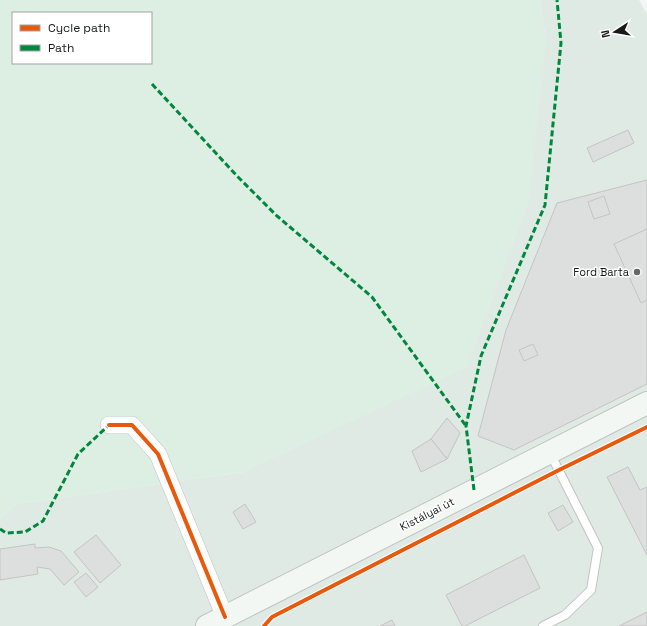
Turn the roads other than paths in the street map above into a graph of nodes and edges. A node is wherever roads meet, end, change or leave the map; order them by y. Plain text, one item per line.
1 (647, 403) edge
2 (109, 425) dead end
3 (550, 452) junction
4 (219, 623) edge
5 (543, 626) edge

1 - 3 main road, Kistályai út
2 - 4 street
3 - 4 main road, Kistályai út
3 - 5 lane

